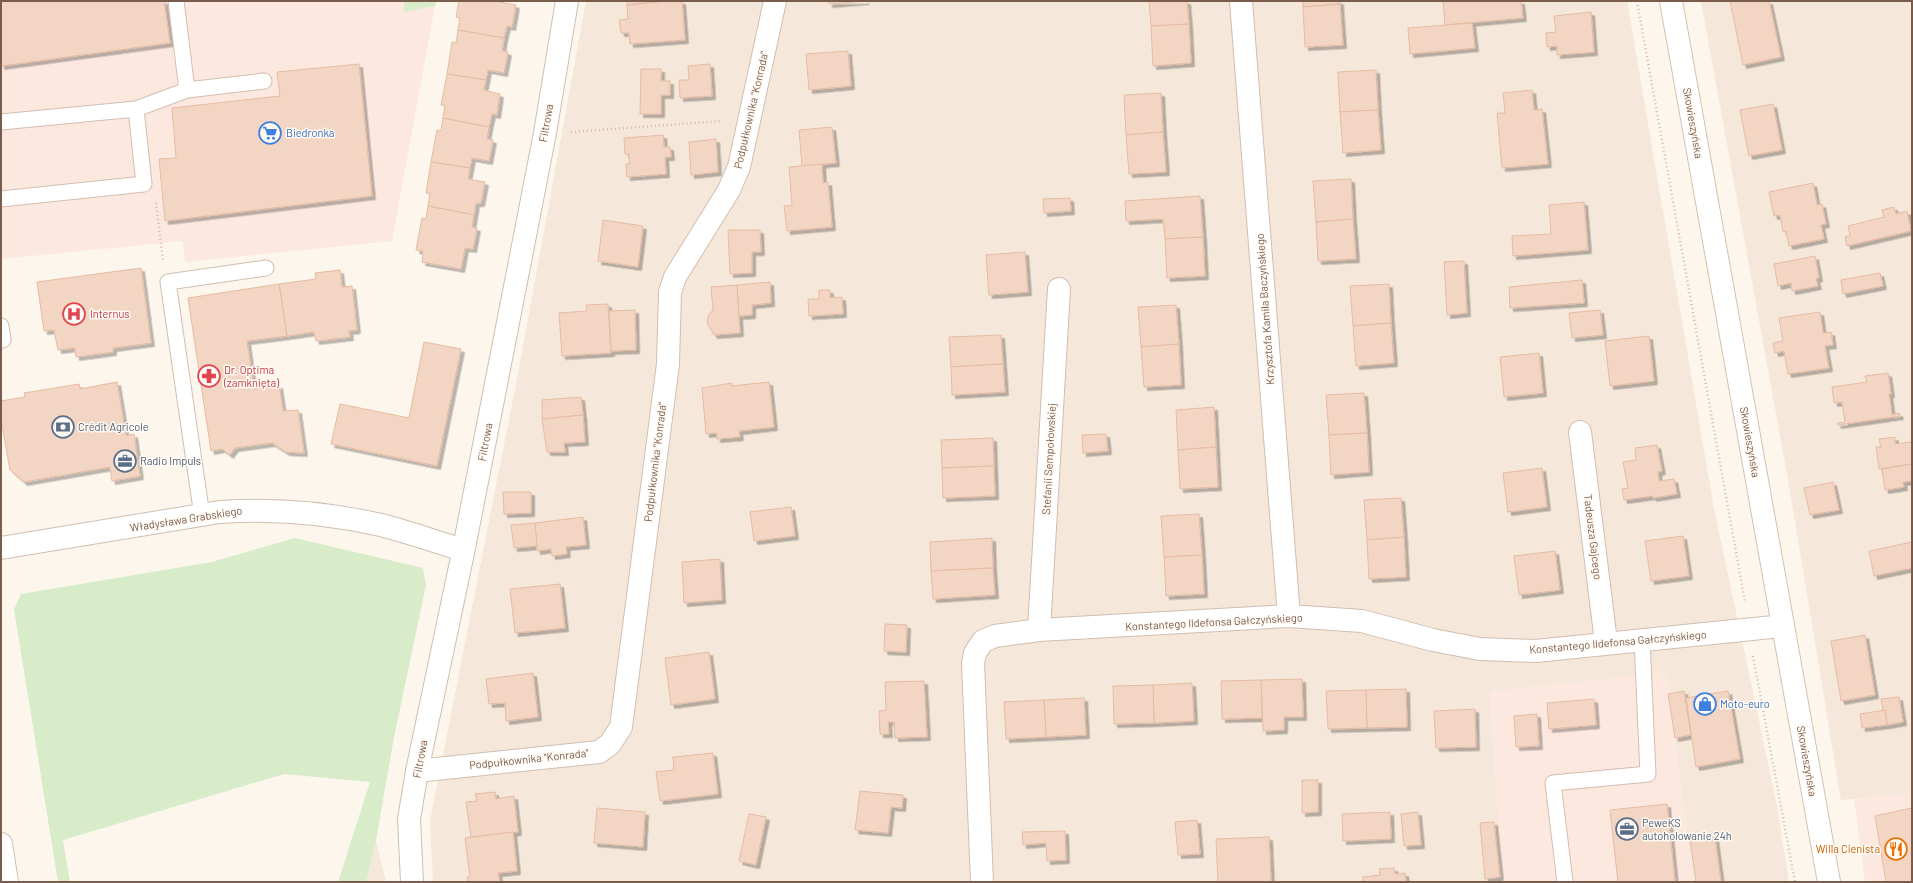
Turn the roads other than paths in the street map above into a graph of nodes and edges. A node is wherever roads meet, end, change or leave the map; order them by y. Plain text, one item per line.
1 (176, 1) edge
2 (567, 1) edge
3 (775, 1) edge
4 (1241, 1) edge
5 (1671, 1) edge
6 (264, 81) dead end
7 (187, 90) junction
8 (136, 109) junction
9 (1, 122) edge
10 (1, 199) edge
11 (266, 268) dead end
12 (1059, 288) dead end
13 (1580, 432) dead end
14 (202, 516) junction
15 (1, 548) edge
16 (463, 550) junction
17 (1290, 616) junction
18 (1783, 626) junction
19 (1039, 630) junction
20 (1642, 639) junction
21 (1606, 642) junction
22 (417, 771) junction
23 (1, 844) edge
24 (7, 882) edge
25 (412, 882) edge
26 (982, 882) edge
27 (1565, 882) edge
28 (1829, 882) edge

1 - 7 lane
2 - 16 street, Filtrowa
3 - 22 street, Podpułkownika "Konrada"
4 - 17 street, Krzysztofa Kamila Baczyńskiego
5 - 18 street, Skowieszyńska
6 - 7 lane
7 - 8 lane
8 - 9 lane
8 - 10 lane
11 - 14 lane
12 - 19 street, Stefanii Sempołowskiej
13 - 21 street, Tadeusza Gajcego
14 - 15 street, Władysława Grabskiego
14 - 16 street, Władysława Grabskiego
16 - 22 street, Filtrowa
17 - 19 street, Konstantego Ildefonsa Gałczyńskiego
17 - 21 street, Konstantego Ildefonsa Gałczyńskiego
18 - 20 street, Konstantego Ildefonsa Gałczyńskiego
18 - 28 street, Skowieszyńska
19 - 26 street, Konstantego Ildefonsa Gałczyńskiego
20 - 21 street, Konstantego Ildefonsa Gałczyńskiego
20 - 27 lane
22 - 25 street, Filtrowa
23 - 24 street

